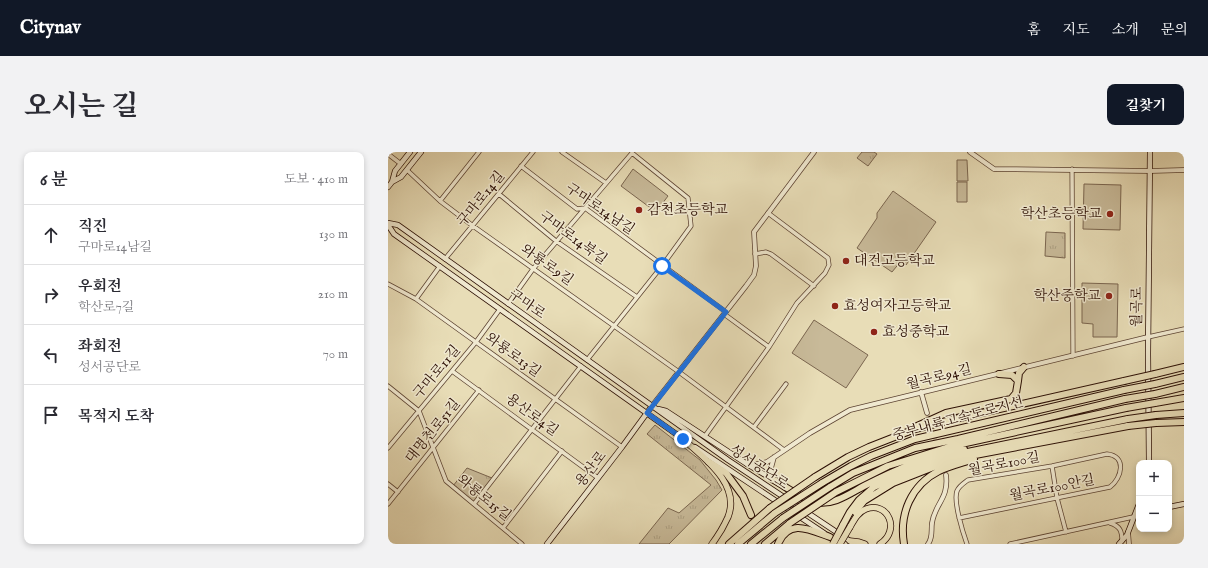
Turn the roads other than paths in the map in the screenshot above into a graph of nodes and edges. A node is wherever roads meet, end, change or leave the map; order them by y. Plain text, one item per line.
1 (410, 152) edge
2 (421, 152) edge
3 (479, 152) edge
4 (533, 152) edge
5 (562, 152) edge
6 (814, 152) edge
7 (970, 152) edge
8 (1150, 152) edge
9 (632, 153) edge
10 (388, 154) edge
11 (401, 164) junction
12 (521, 166) junction
13 (407, 170) junction
14 (1072, 170) junction
15 (1184, 170) edge
16 (1150, 171) junction
17 (392, 182) junction
18 (606, 183) junction
19 (388, 187) edge
20 (499, 194) junction
21 (440, 200) junction
22 (585, 208) junction
23 (768, 213) junction
24 (388, 224) edge
25 (473, 226) junction
26 (556, 241) junction
27 (755, 254) junction
28 (445, 259) junction
29 (440, 266) junction
30 (662, 266) junction
31 (533, 269) junction
32 (388, 284) edge
33 (814, 286) junction
34 (637, 297) junction
35 (416, 298) junction
36 (508, 304) junction
37 (500, 309) junction
38 (725, 313) junction
39 (614, 325) junction
40 (1184, 330) edge
41 (1148, 337) junction
42 (476, 342) junction
43 (769, 347) junction
44 (1073, 356) junction
45 (586, 360) junction
46 (581, 366) junction
47 (1024, 367) junction
48 (1184, 367) edge
49 (452, 371) junction
50 (679, 372) junction
51 (999, 374) junction
52 (1184, 377) edge
53 (1018, 381) junction
54 (786, 384) dead end
55 (388, 386) edge
56 (1184, 387) edge
57 (479, 390) junction
58 (921, 392) junction
59 (1184, 398) edge
60 (556, 400) junction
61 (726, 407) junction
62 (654, 408) junction
63 (419, 411) junction
64 (647, 413) junction
65 (927, 413) tunnel mouth
66 (1184, 413) edge
67 (1184, 422) edge
68 (754, 427) junction
69 (532, 429) junction
70 (705, 436) junction
71 (683, 439) junction
72 (1010, 444) junction
73 (622, 447) junction
74 (869, 447) junction
75 (388, 448) edge
76 (433, 448) junction
77 (784, 450) junction
78 (562, 451) junction
79 (1000, 451) junction
80 (1113, 454) joint
81 (774, 457) junction
82 (1149, 460) edge
83 (709, 462) junction
84 (748, 464) junction
85 (1052, 466) junction
86 (946, 474) dead end
87 (598, 478) junction
88 (772, 479) junction
89 (388, 484) edge
90 (398, 492) junction
91 (1056, 498) junction
92 (388, 504) edge
93 (474, 504) junction
94 (1184, 504) edge
95 (1172, 506) edge
96 (1136, 510) edge
97 (751, 515) tunnel mouth
98 (1136, 516) edge
99 (1133, 517) junction
100 (959, 518) junction
101 (1109, 523) junction
102 (847, 526) junction
103 (503, 528) junction
104 (1128, 531) junction
105 (1066, 532) junction
106 (830, 537) junction
107 (1121, 542) edge
108 (852, 543) edge
109 (522, 544) edge
110 (547, 544) edge
111 (712, 544) edge
112 (729, 544) edge
113 (738, 544) edge
114 (752, 544) edge
115 (765, 544) edge
116 (778, 544) edge
117 (833, 544) edge
118 (839, 544) edge
119 (865, 544) edge
120 (880, 544) edge
121 (904, 544) edge
122 (928, 544) edge
123 (967, 544) edge
124 (1010, 544) edge
125 (1129, 544) edge

1 - 11 main road
2 - 13 main road
3 - 21 street
4 - 12 street, 구마로14길
5 - 18 street
6 - 23 street
7 - 14 street
8 - 16 main road, 월곡로
9 - 18 street
9 - 30 street
10 - 11 street
11 - 17 main road
12 - 20 street, 구마로14길
12 - 22 street, 구마로14남길
13 - 17 main road
13 - 21 street, 와룡로9길
14 - 16 street
14 - 44 street
15 - 16 street
16 - 41 main road, 월곡로
17 - 19 main road
18 - 22 street
20 - 25 street, 구마로14길
20 - 26 street, 구마로14북길
21 - 25 street, 와룡로9길
22 - 26 street
22 - 30 street, 구마로14남길
23 - 27 street
23 - 33 street
24 - 28 main road, 구마로
24 - 29 main road, 구마로
25 - 28 street, 구마로14길
25 - 31 street, 와룡로9길
26 - 31 street
26 - 34 street, 구마로14북길
27 - 33 street
27 - 38 street
28 - 36 main road, 구마로
29 - 35 street
29 - 37 main road, 구마로
30 - 34 street
30 - 38 street, 구마로14남길
31 - 36 street
31 - 39 street, 와룡로9길
32 - 35 street, 와룡로13길
33 - 43 street
34 - 39 street
35 - 42 street, 와룡로13길
36 - 45 main road, 구마로
37 - 42 street, 구마로11길
37 - 46 main road, 구마로
38 - 43 street, 구마로14남길
38 - 50 street
39 - 45 street
39 - 50 street, 와룡로9길
40 - 41 street
41 - 44 street, 월곡로94길
41 - 82 main road, 월곡로
42 - 49 street, 구마로11길
42 - 60 street, 와룡로13길
43 - 61 street
44 - 47 street, 월곡로94길
45 - 62 main road, 구마로
46 - 60 street
46 - 64 main road, 구마로
47 - 51 street, 월곡로94길
47 - 53 highway
48 - 74 highway, bridge
49 - 57 street, 용산로4길
49 - 63 street, 구마로11길
50 - 61 street, 와룡로9길
50 - 62 street
51 - 53 highway
51 - 58 street, 월곡로94길
52 - 113 highway, 중부내륙고속도로지선, bridge
53 - 74 highway
54 - 68 street
55 - 63 street, 와룡로15길
56 - 114 highway, 중부내륙고속도로지선, bridge
57 - 69 street, 용산로4길
57 - 76 street, 대명천로51길
58 - 65 street
58 - 77 street, 월곡로94길
59 - 115 highway, bridge
60 - 69 street
60 - 73 street, 와룡로13길
61 - 68 street, 와룡로9길
61 - 70 street
62 - 64 main road, 용산로
62 - 70 main road
62 - 108 main road, 성서공단로
63 - 75 street, 구마로11길
63 - 76 street, 와룡로15길
64 - 71 main road, 성서공단로
64 - 73 main road, 용산로
66 - 72 highway, bridge
67 - 79 highway, bridge
68 - 77 street, 와룡로9길
69 - 78 street, 용산로4길
69 - 93 street
70 - 84 main road
71 - 83 highway
71 - 106 main road, 성서공단로
72 - 88 highway
72 - 102 highway
73 - 87 main road, 용산로
74 - 112 highway, bridge
76 - 90 street, 대명천로51길
76 - 93 street, 와룡로15길
77 - 81 street, 월곡로94길
78 - 87 street, 용산로4길
78 - 103 street
79 - 102 highway
79 - 121 highway
80 - 85 street, 월곡로100길
80 - 91 street, 월곡로100안길
81 - 84 street, 월곡로94길
81 - 88 street
83 - 97 highway
83 - 111 highway
84 - 88 main road
85 - 91 street
85 - 100 street, 월곡로100길
86 - 122 street
87 - 110 main road, 용산로
89 - 90 street
90 - 92 street, 대명천로51길
91 - 100 street, 월곡로100안길
91 - 105 street
93 - 103 street, 와룡로15길
94 - 95 main road
96 - 99 main road
98 - 99 main road
99 - 101 street
99 - 104 main road
100 - 123 street, 월곡로100길
101 - 105 street
101 - 107 street
102 - 117 highway, bridge
102 - 118 highway
102 - 120 highway
103 - 109 street, 와룡로15길
104 - 107 main road
104 - 125 street
105 - 124 street
106 - 116 highway
106 - 118 main road, 성서공단로
108 - 119 highway

